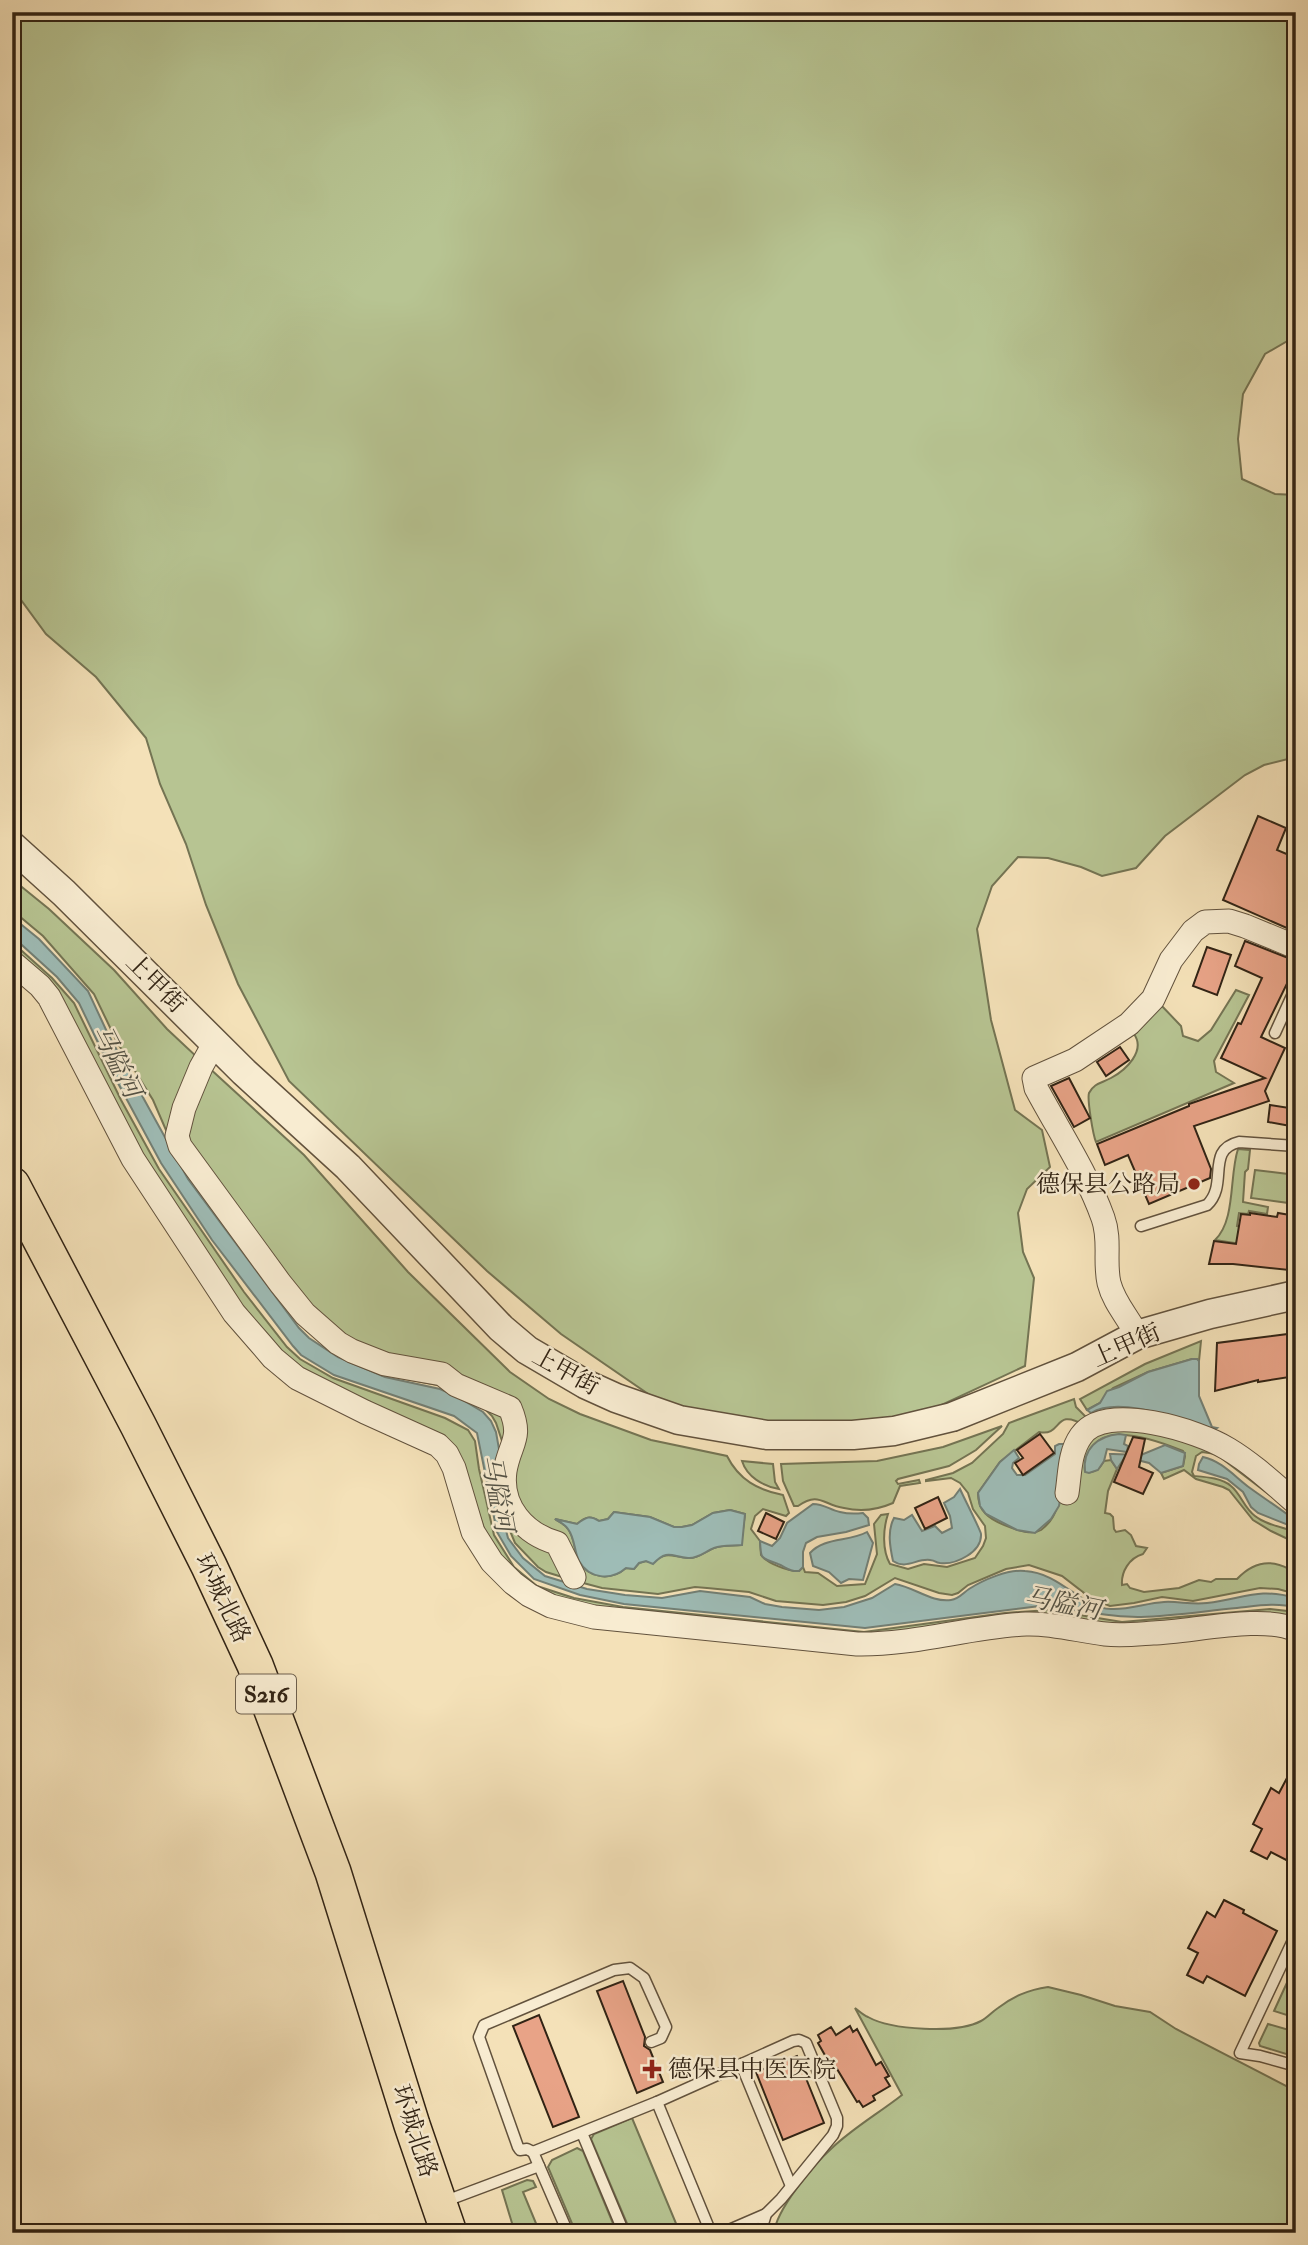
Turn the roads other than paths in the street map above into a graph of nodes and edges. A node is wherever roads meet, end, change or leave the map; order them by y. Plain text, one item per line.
1 (12, 846) edge
2 (12, 860) edge
3 (1296, 947) edge
4 (12, 962) edge
5 (1296, 987) edge
6 (1275, 1033) dead end
7 (212, 1046) junction
8 (1296, 1146) edge
9 (12, 1185) edge
10 (12, 1211) edge
11 (1141, 1226) dead end
12 (1296, 1296) edge
13 (1296, 1308) edge
14 (1137, 1335) junction
15 (1067, 1493) dead end
16 (1296, 1503) edge
17 (574, 1577) dead end
18 (1296, 1630) edge
19 (1296, 1934) edge
20 (651, 2042) dead end
21 (741, 2064) junction
22 (1296, 2066) edge
23 (657, 2102) junction
24 (582, 2133) junction
25 (533, 2152) junction
26 (539, 2166) junction
27 (791, 2186) junction
28 (766, 2214) junction
29 (440, 2219) edge
30 (568, 2233) edge
31 (624, 2233) edge
32 (712, 2233) edge
33 (722, 2233) edge
34 (764, 2233) edge

1 - 7 street, 上甲街
2 - 7 street, 上甲街
3 - 14 street
4 - 18 street
5 - 6 lane
7 - 13 street, 上甲街
7 - 14 street, 上甲街
7 - 17 street
8 - 11 lane
9 - 29 main road, 环城北路 / S216
10 - 29 main road, 环城北路 / S216
12 - 14 street, 上甲街
15 - 16 street
19 - 22 lane
20 - 25 lane
21 - 23 lane
21 - 27 lane
21 - 27 lane
23 - 24 lane
23 - 32 lane
24 - 25 lane
24 - 31 lane
25 - 26 lane
26 - 29 lane
26 - 30 lane
27 - 28 lane
28 - 33 lane
28 - 34 lane

